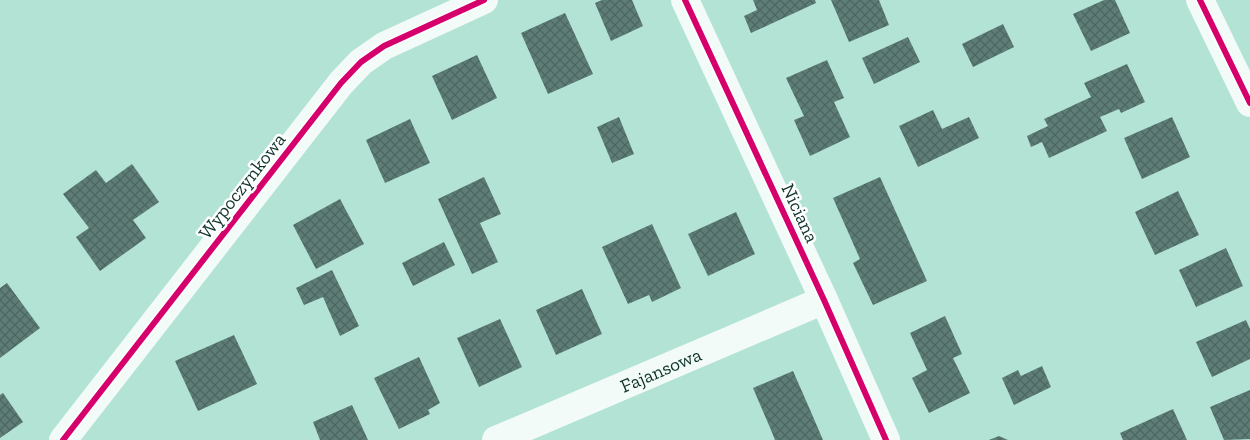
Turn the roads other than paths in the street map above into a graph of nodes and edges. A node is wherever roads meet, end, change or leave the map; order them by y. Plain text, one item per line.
1 (484, 0) edge
2 (685, 0) edge
3 (1200, 0) edge
4 (1250, 103) edge
5 (824, 300) junction
6 (63, 440) edge
7 (496, 440) edge
8 (886, 440) edge

1 - 6 street, Wypoczynkowa
2 - 5 street, Niciana
3 - 4 street
5 - 7 street, Fajansowa
5 - 8 street, Niciana

